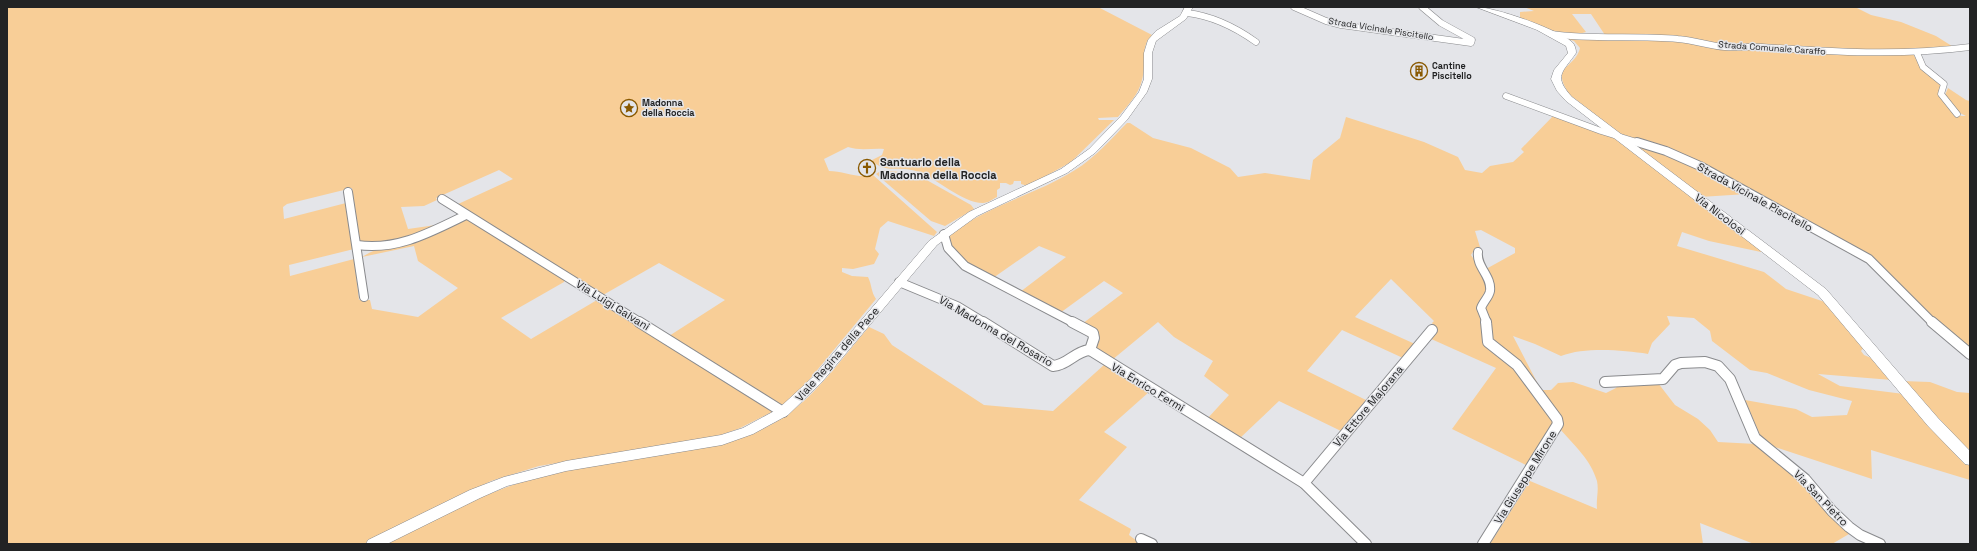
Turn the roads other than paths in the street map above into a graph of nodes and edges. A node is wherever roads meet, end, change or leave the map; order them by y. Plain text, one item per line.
1 (1294, 7) edge
2 (1422, 7) edge
3 (1480, 7) edge
4 (1188, 10) edge
5 (1550, 34) junction
6 (1256, 42) dead end
7 (1970, 47) edge
8 (1917, 53) junction
9 (1506, 96) dead end
10 (1957, 114) dead end
11 (1613, 134) junction
12 (348, 192) dead end
13 (442, 199) dead end
14 (466, 215) junction
15 (944, 234) junction
16 (356, 245) junction
17 (379, 247) junction
18 (1478, 252) dead end
19 (358, 257) junction
20 (899, 282) junction
21 (364, 297) dead end
22 (1432, 330) dead end
23 (1090, 350) junction
24 (1970, 354) edge
25 (1605, 382) dead end
26 (783, 412) junction
27 (1970, 460) edge
28 (1304, 483) junction
29 (373, 544) edge
30 (1366, 544) edge
31 (1484, 544) edge
32 (1880, 544) edge

1 - 2 street, Strada Vicinale Piscitello
3 - 5 main road, Via Nicolosi
4 - 6 street
4 - 15 street, Viale Regina della Pace
5 - 8 street, Strada Comunale Caraffo
5 - 11 main road, Via Nicolosi
7 - 8 street, Strada Comunale Caraffo
8 - 10 street
9 - 11 street, Strada Vicinale Piscitello
11 - 24 street, Strada Vicinale Piscitello
11 - 27 main road, Via Nicolosi
12 - 16 street
13 - 14 street, Via Luigi Galvani
14 - 17 street
14 - 26 street, Via Luigi Galvani
15 - 20 street, Viale Regina della Pace
15 - 23 street
16 - 17 street
16 - 19 street
17 - 19 street
18 - 31 street, Via Giuseppe Mirone
19 - 21 street
20 - 23 street, Via Madonna del Rosario
20 - 26 street, Viale Regina della Pace
22 - 28 street, Via Ettore Majorana
23 - 28 street, Via Enrico Fermi
25 - 32 street, Via San Pietro
26 - 29 street, Viale Regina della Pace
28 - 30 street, Via Enrico Fermi

